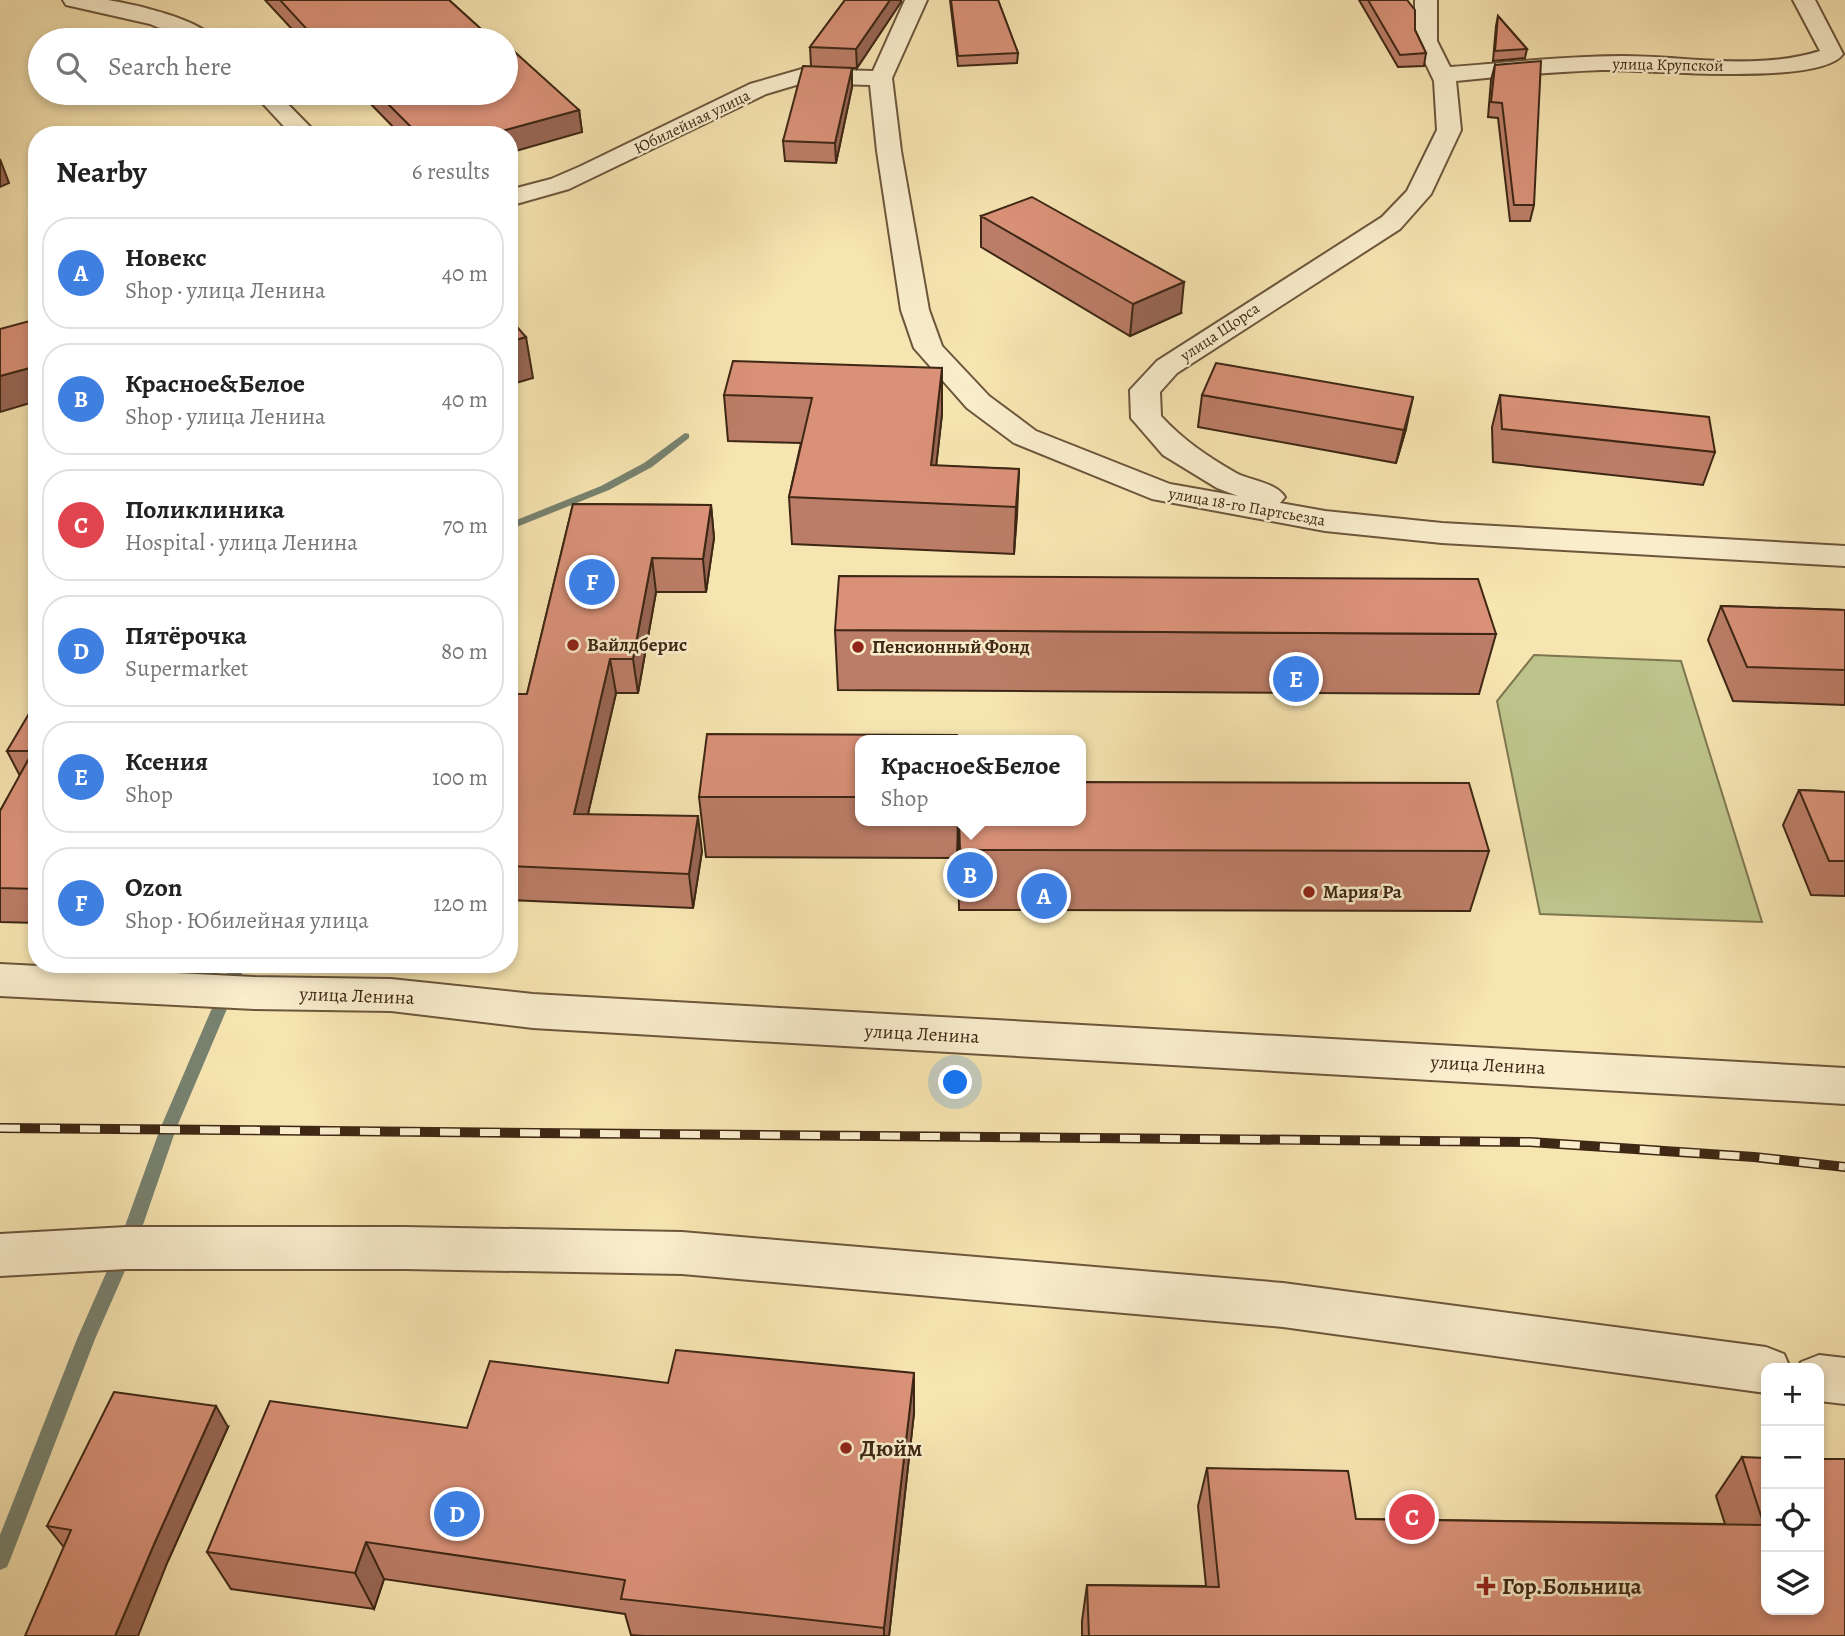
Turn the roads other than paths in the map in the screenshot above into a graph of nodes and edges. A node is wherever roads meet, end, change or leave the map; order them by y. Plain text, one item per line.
1 (74, 0) edge
2 (916, 0) edge
3 (1426, 0) edge
4 (1804, 0) edge
5 (185, 28) edge
6 (1845, 60) edge
7 (1813, 62) junction
8 (1443, 75) junction
9 (881, 78) junction
10 (276, 105) edge
11 (297, 126) edge
12 (518, 196) edge
13 (1442, 533) junction
14 (1845, 556) edge
15 (0, 980) edge
16 (1845, 1086) edge
17 (0, 1255) edge
18 (1761, 1369) edge
19 (1824, 1378) edge
20 (1845, 1381) edge

1 - 5 street
2 - 9 street
3 - 8 street, улица Щорса
4 - 7 street
6 - 7 street, улица Крупской
7 - 8 street, улица Крупской
8 - 13 street, улица Щорса
9 - 12 street, Юбилейная улица
9 - 13 street, улица 18-го Партсьезда
10 - 11 street
13 - 14 street, улица 18-го Партсьезда
15 - 16 street, улица Ленина
17 - 18 street
19 - 20 street

